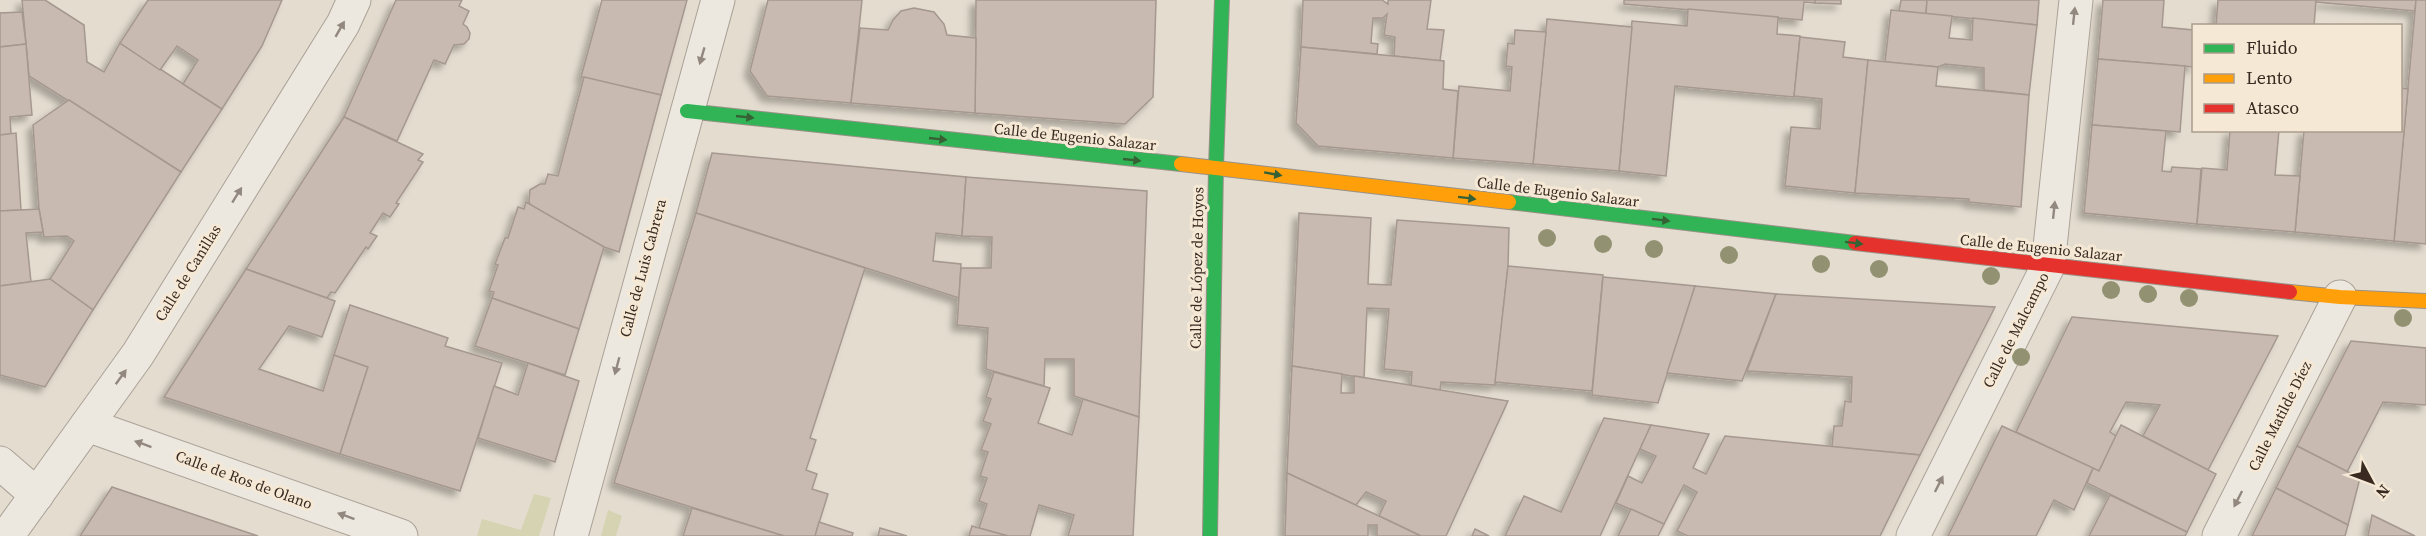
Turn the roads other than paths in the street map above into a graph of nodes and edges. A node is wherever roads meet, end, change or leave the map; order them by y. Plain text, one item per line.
1 (354, 0) edge
2 (718, 0) edge
3 (1222, 0) edge
4 (2076, 0) edge
5 (687, 111) junction
6 (1215, 166) junction
7 (2048, 266) junction
8 (2340, 297) junction
9 (2426, 300) edge
10 (87, 424) junction
11 (0, 463) edge
12 (37, 495) junction
13 (7, 536) edge
14 (401, 536) edge
15 (571, 536) edge
16 (1210, 536) edge
17 (1913, 536) edge
18 (2219, 536) edge

10 -> 1 street, Calle de Canillas
2 -> 5 street, Calle de Luis Cabrera
3 - 6 street, Calle de López de Hoyos
7 -> 4 street, Calle de Malcampo
5 -> 6 street, Calle de Eugenio Salazar
5 -> 15 street, Calle de Luis Cabrera
6 -> 7 street, Calle de Eugenio Salazar
6 - 16 street, Calle de López de Hoyos
7 - 8 street, Calle de Eugenio Salazar
17 -> 7 street, Calle de Malcampo
8 - 9 street, Calle de Eugenio Salazar
8 -> 18 street, Calle Matilde Díez
10 - 12 street, Calle de Canillas
14 -> 10 street, Calle de Ros de Olano
11 - 12 street
12 - 13 street, Calle de Canillas

